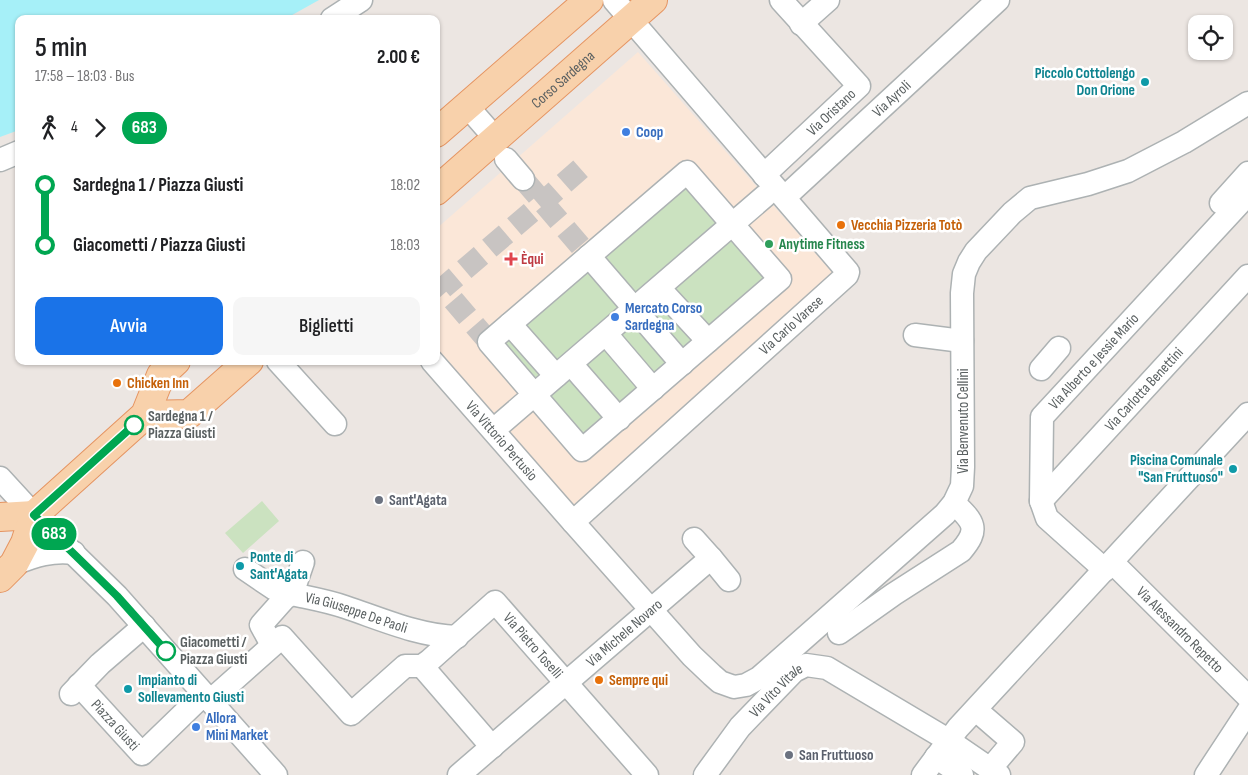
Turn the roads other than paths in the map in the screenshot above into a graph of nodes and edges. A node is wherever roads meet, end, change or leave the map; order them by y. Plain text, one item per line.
1 (361, 0) edge
2 (589, 0) edge
3 (653, 0) edge
4 (781, 0) edge
5 (828, 0) edge
6 (998, 0) edge
7 (622, 10) edge
8 (338, 15) edge
9 (802, 24) junction
10 (1248, 103) edge
11 (466, 106) junction
12 (440, 129) edge
13 (500, 149) junction
14 (15, 154) edge
15 (0, 160) edge
16 (1248, 173) edge
17 (523, 179) tunnel mouth
18 (440, 188) edge
19 (771, 189) junction
20 (1248, 194) edge
21 (1215, 209) dead end
22 (733, 224) junction
23 (589, 256) junction
24 (1248, 276) edge
25 (659, 288) junction
26 (635, 309) junction
27 (510, 324) junction
28 (606, 334) junction
29 (915, 335) dead end
30 (708, 341) junction
31 (962, 341) junction
32 (1059, 348) dead end
33 (682, 364) junction
34 (244, 365) edge
35 (282, 365) edge
36 (436, 365) edge
37 (162, 366) edge
38 (1041, 369) dead end
39 (564, 370) junction
40 (654, 389) junction
41 (534, 394) junction
42 (1248, 414) edge
43 (145, 415) junction
44 (618, 419) junction
45 (335, 424) dead end
46 (498, 426) dead end
47 (2, 480) edge
48 (1041, 501) junction
49 (954, 503) junction
50 (0, 508) edge
51 (34, 515) junction
52 (0, 517) edge
53 (573, 522) junction
54 (694, 539) dead end
55 (74, 554) junction
56 (710, 558) junction
57 (303, 562) dead end
58 (1109, 566) junction
59 (245, 569) dead end
60 (7, 571) edge
61 (729, 580) dead end
62 (290, 595) junction
63 (651, 609) junction
64 (144, 626) junction
65 (839, 633) dead end
66 (457, 636) junction
67 (272, 645) junction
68 (413, 666) junction
69 (567, 682) junction
70 (1248, 697) edge
71 (207, 698) junction
72 (976, 710) junction
73 (1248, 711) edge
74 (492, 747) junction
75 (942, 748) junction
76 (995, 772) edge
77 (276, 775) edge
78 (459, 775) edge
79 (646, 775) edge
80 (705, 775) edge
81 (923, 775) edge
82 (962, 775) edge
83 (1206, 775) edge

1 - 8 street
2 - 11 main road
3 - 7 main road, Corso Sardegna
4 - 9 street, Via Oristano
5 - 9 street
6 - 19 street, Via Ayroli
7 - 13 main road, Corso Sardegna
7 - 19 street, Via Carlo Varese
9 - 19 street, Via Oristano
10 - 31 street, Via Benvenuto Cellini
11 - 12 main road
11 - 13 street
13 - 17 street
13 - 18 main road, Corso Sardegna
14 - 15 street
16 - 21 street
19 - 22 street
19 - 53 street, Via Carlo Varese
20 - 48 street, Via Alberto e Jessie Mario
22 - 23 street
22 - 25 street
22 - 30 street
23 - 26 street
23 - 27 street
24 - 48 street, Via Carlotta Benettini
25 - 26 street
25 - 30 street
26 - 28 street
26 - 33 street
27 - 39 street
27 - 41 street
28 - 39 street
28 - 40 street
29 - 31 street
30 - 33 street
31 - 49 street, Via Benvenuto Cellini
32 - 38 street
33 - 40 street
34 - 43 main road
35 - 45 street
36 - 53 street, Via Vittorio Pertusio
37 - 43 main road
39 - 41 street
39 - 44 street
40 - 44 street
41 - 44 street
41 - 46 street
42 - 58 street
43 - 51 main road
47 - 50 street
47 - 51 street
48 - 58 street, Via Alberto e Jessie Mario
49 - 63 street, Via Benvenuto Cellini
49 - 65 street
51 - 52 main road
51 - 55 street
51 - 60 main road
53 - 63 street
54 - 56 street
55 - 60 street
55 - 64 street
56 - 61 street
56 - 63 street, Via Michele Novaro
57 - 62 street
58 - 70 street, Via Alessandro Repetto
58 - 72 street
59 - 62 street
62 - 66 street, Via Giuseppe De Paoli
62 - 67 street, Via Giuseppe De Paoli
63 - 69 street, Via Michele Novaro
64 - 71 street
64 - 71 street, Piazza Giusti
66 - 68 street, Via Pietro Toselli
66 - 69 street, Via Pietro Toselli
67 - 68 street
67 - 71 street
68 - 74 street
69 - 74 street, Via Michele Novaro
69 - 79 street, Via Pietro Toselli
71 - 77 street
72 - 75 street
72 - 76 street
73 - 83 street
74 - 78 street, Via Michele Novaro
75 - 76 street
75 - 80 street, Via Vito Vitale
75 - 81 street
75 - 82 street

